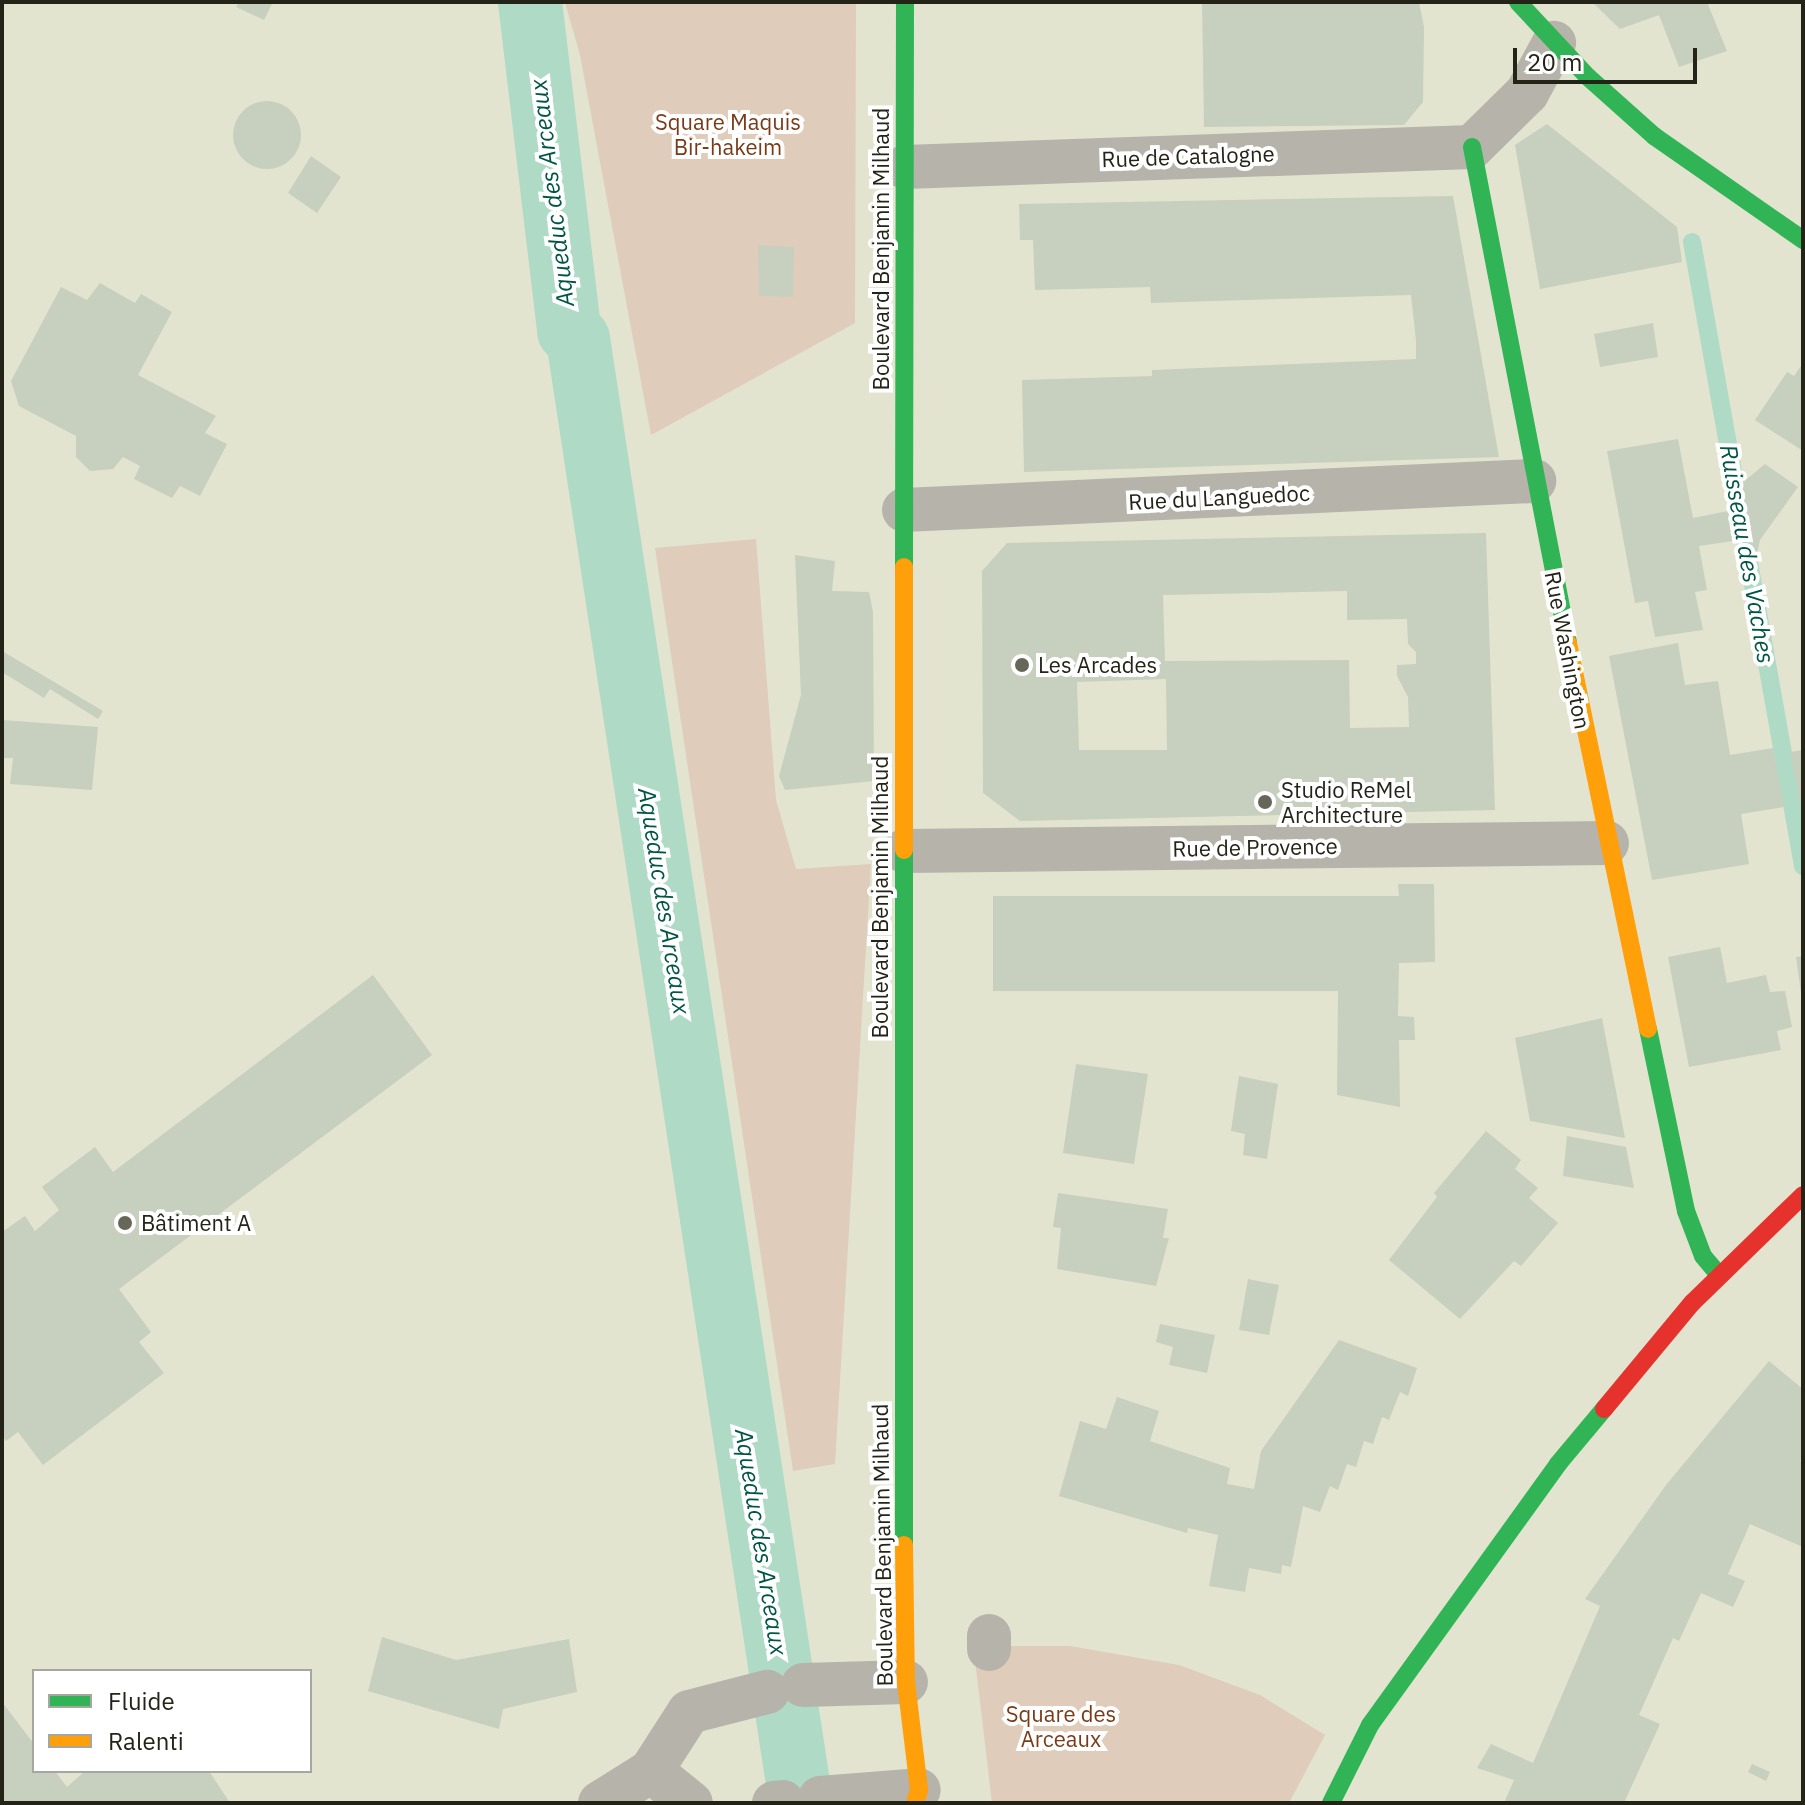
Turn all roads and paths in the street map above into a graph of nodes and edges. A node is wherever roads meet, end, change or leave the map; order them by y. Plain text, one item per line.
1 (905, 2) edge
2 (1518, 2) edge
3 (1554, 43) junction
4 (1472, 147) junction
5 (905, 167) junction
6 (1803, 240) edge
7 (1534, 481) junction
8 (904, 510) junction
9 (1607, 843) junction
10 (904, 851) junction
11 (1803, 1195) edge
12 (1719, 1275) junction
13 (906, 1682) junction
14 (654, 1787) edge
15 (920, 1799) edge
16 (792, 1801) edge
17 (600, 1803) edge
18 (691, 1803) edge
19 (1331, 1803) edge

1 - 5 street, Boulevard Benjamin Milhaud
2 - 3 street
3 - 4 street
3 - 6 street
4 - 5 street, Rue de Catalogne
4 - 7 street, Rue Washington
5 - 8 street, Boulevard Benjamin Milhaud
7 - 8 street, Rue du Languedoc
7 - 9 street, Rue Washington
8 - 10 street, Boulevard Benjamin Milhaud
9 - 10 street, Rue de Provence
9 - 12 street, Rue Washington
10 - 13 street, Boulevard Benjamin Milhaud
11 - 12 street
12 - 19 street
13 - 14 street
13 - 15 street, Boulevard Benjamin Milhaud
14 - 17 street
14 - 18 street
15 - 16 street

